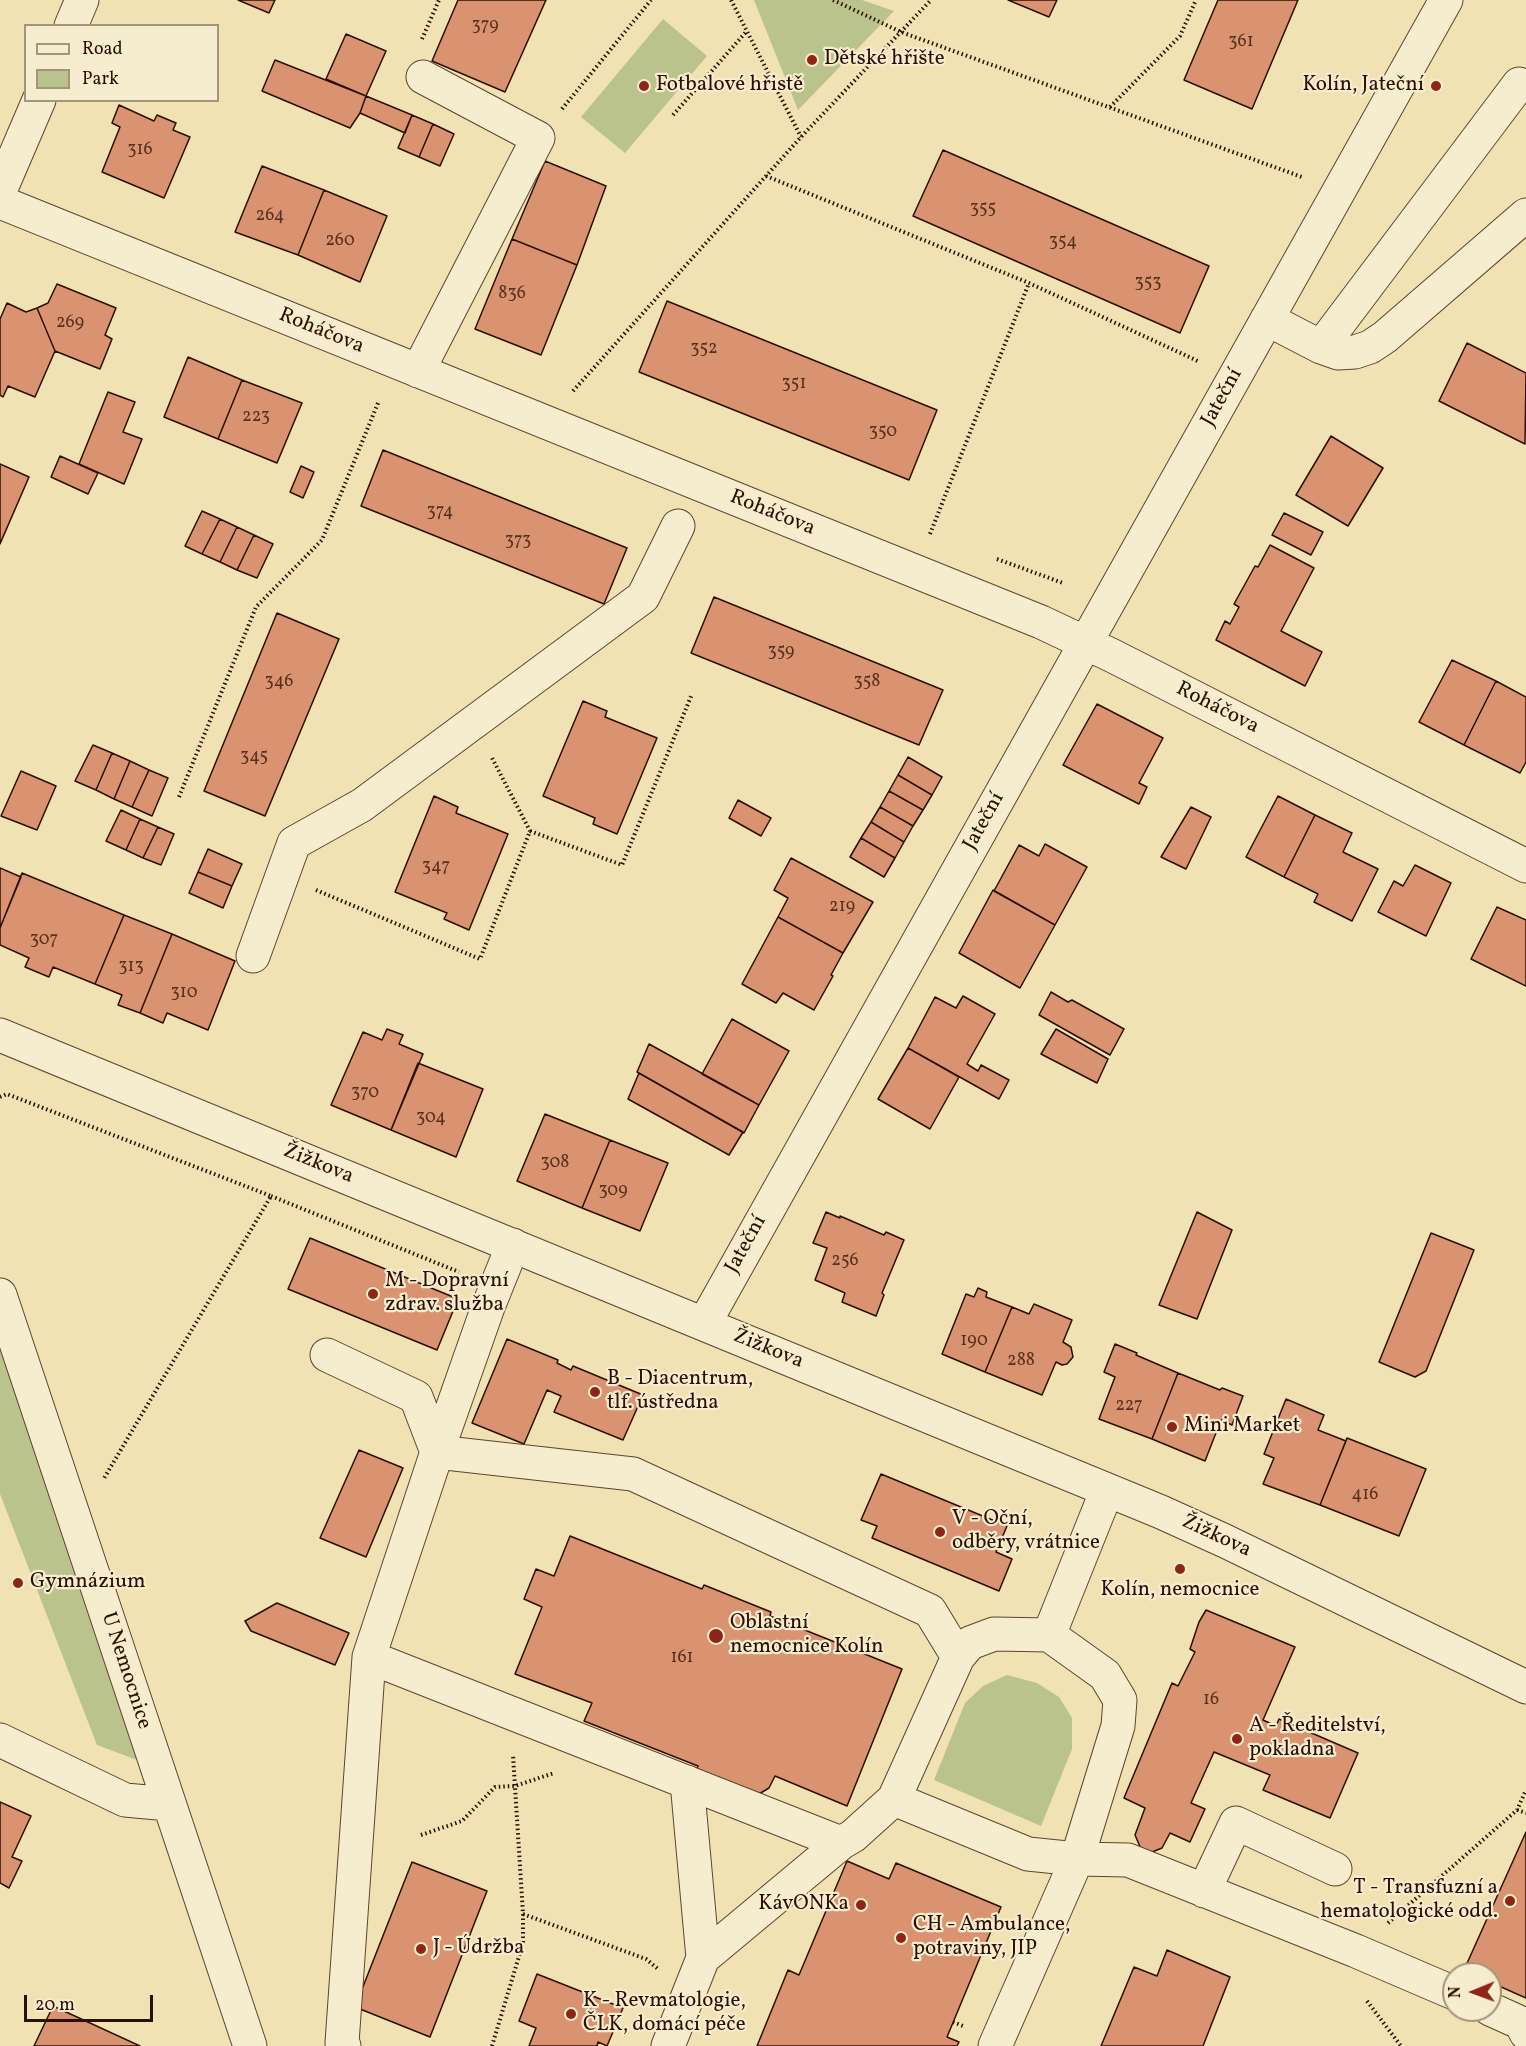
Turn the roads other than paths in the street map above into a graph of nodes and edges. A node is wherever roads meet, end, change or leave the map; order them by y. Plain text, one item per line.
1 (82, 0) edge
2 (1446, 0) edge
3 (72, 24) edge
4 (423, 77) dead end
5 (1519, 84) dead end
6 (38, 102) edge
7 (0, 191) edge
8 (0, 202) edge
9 (1526, 215) edge
10 (1267, 319) junction
11 (1321, 347) junction
12 (418, 371) junction
13 (678, 526) dead end
14 (1085, 643) junction
15 (1526, 866) edge
16 (253, 956) dead end
17 (0, 1035) edge
18 (513, 1245) junction
19 (0, 1295) edge
20 (704, 1324) junction
21 (327, 1354) dead end
22 (437, 1452) junction
23 (1107, 1490) junction
24 (1049, 1635) junction
25 (369, 1657) junction
26 (958, 1657) junction
27 (1526, 1687) edge
28 (0, 1740) edge
29 (687, 1782) junction
30 (894, 1799) junction
31 (169, 1804) junction
32 (841, 1843) junction
33 (1077, 1858) junction
34 (1335, 1869) dead end
35 (1204, 1890) junction
36 (704, 1958) junction
37 (1442, 1988) edge
38 (1502, 2014) edge
39 (1526, 2033) edge
40 (250, 2046) edge
41 (344, 2046) edge
42 (668, 2046) edge
43 (994, 2046) edge

1 - 3 street
2 - 10 street, Jateční
4 - 12 street
5 - 11 street
6 - 7 street
8 - 12 street, Roháčova
9 - 11 street
10 - 11 street
10 - 14 street, Jateční
12 - 14 street, Roháčova
13 - 16 street
14 - 15 street, Roháčova
14 - 20 street, Jateční
17 - 18 street, Žižkova
18 - 20 street, Žižkova
18 - 22 street
19 - 31 street, U Nemocnice
20 - 23 street, Žižkova
21 - 22 street
22 - 25 street
22 - 26 street
23 - 24 street
23 - 27 street, Žižkova
24 - 26 street
24 - 33 street
25 - 29 street
25 - 41 street
26 - 30 street
28 - 31 street
29 - 32 street
29 - 36 street
30 - 32 street
30 - 33 street
31 - 40 street, U Nemocnice
32 - 36 street
33 - 35 street
33 - 43 street
34 - 35 street
35 - 37 street
36 - 42 street
38 - 39 street

